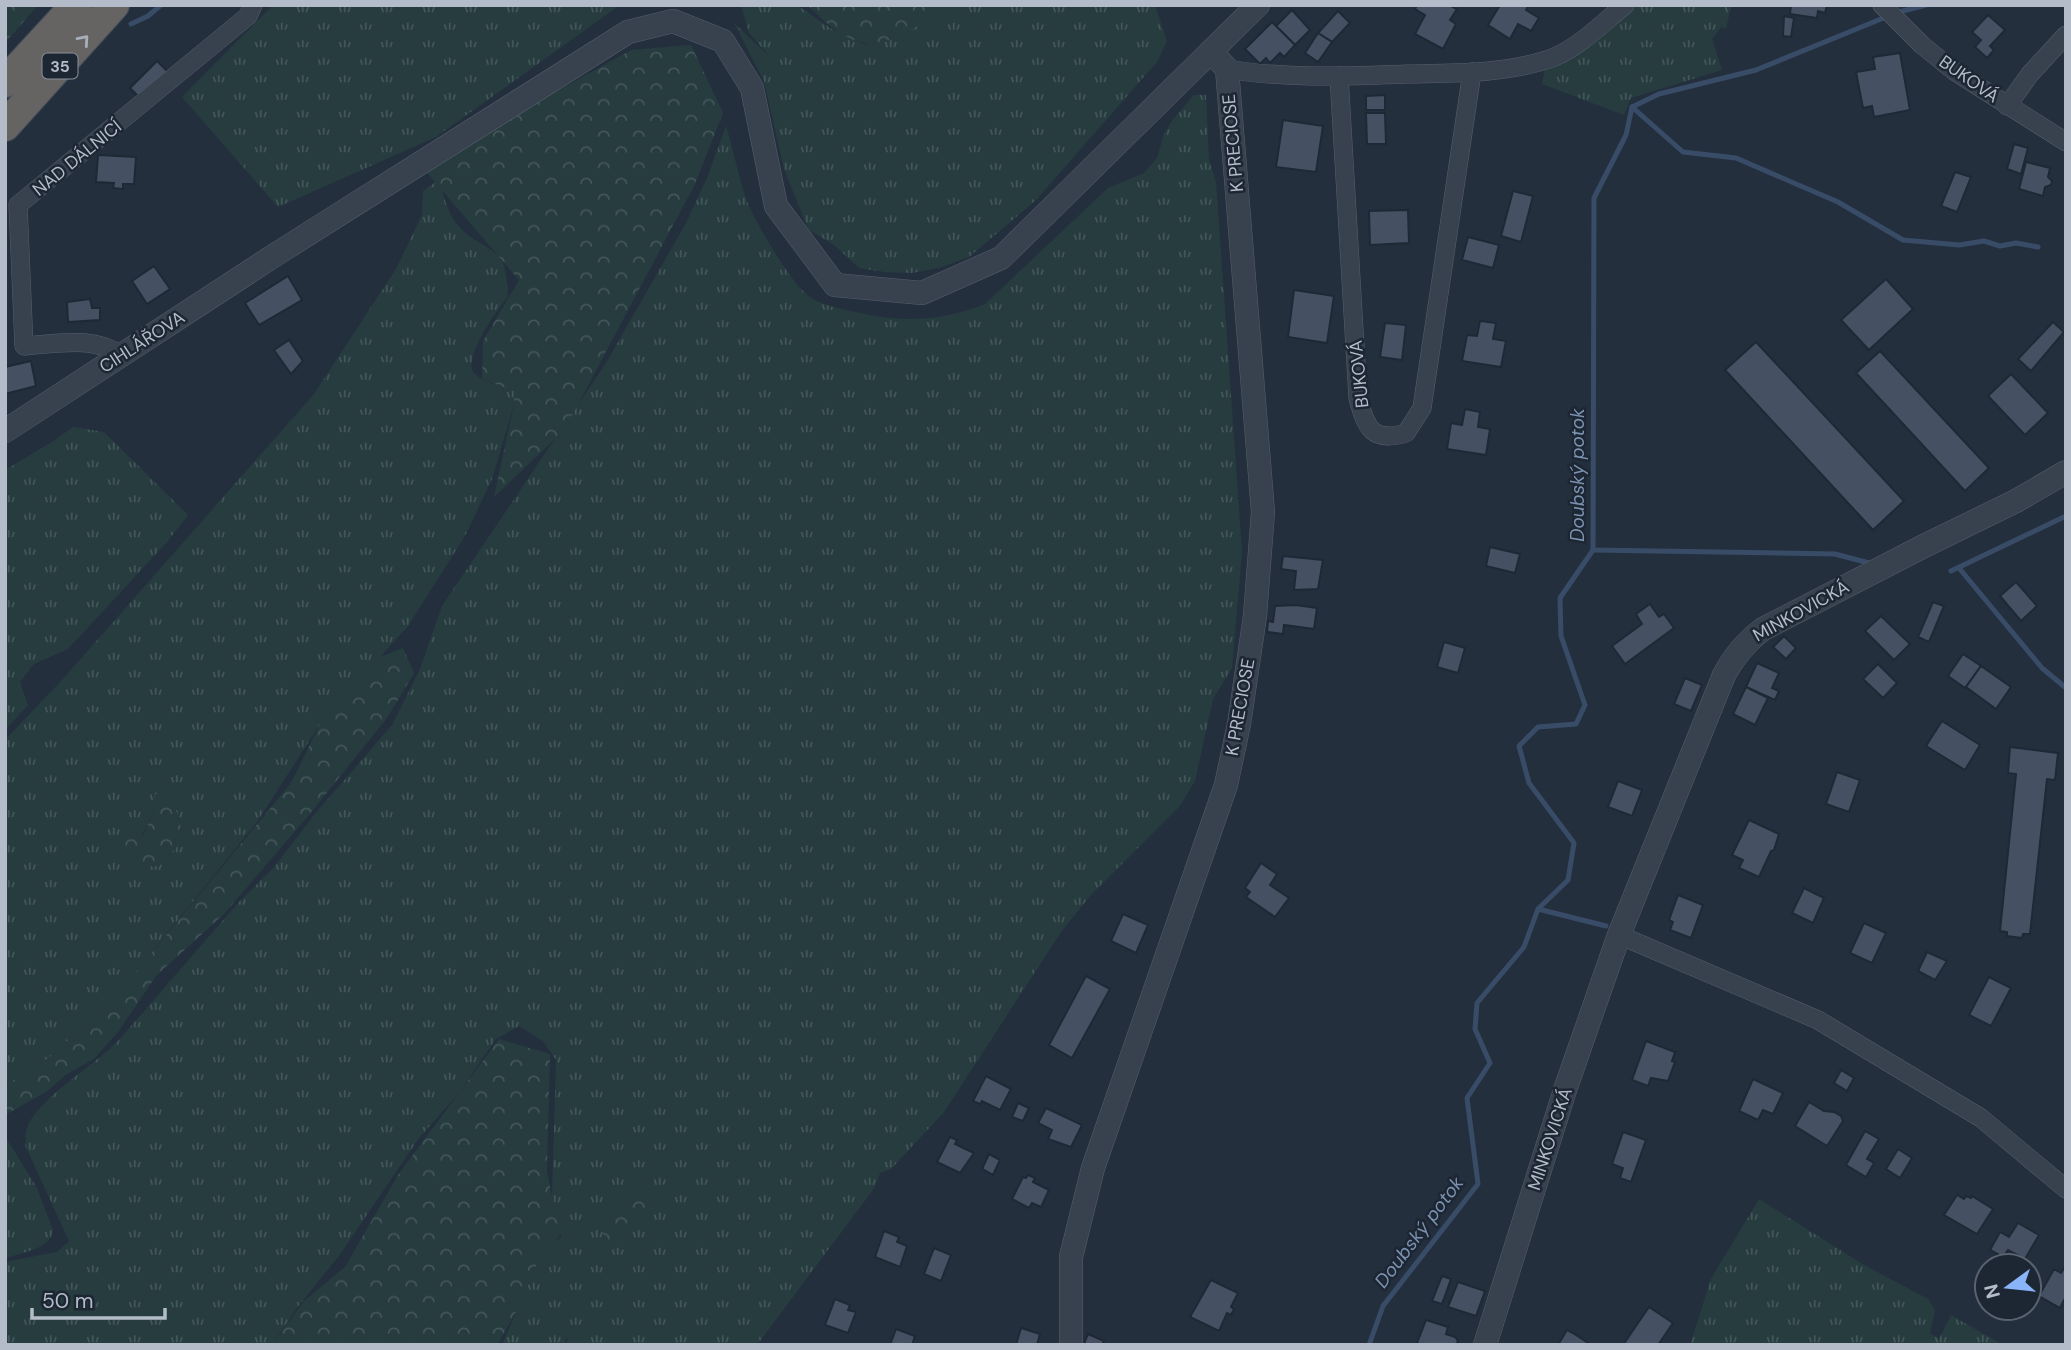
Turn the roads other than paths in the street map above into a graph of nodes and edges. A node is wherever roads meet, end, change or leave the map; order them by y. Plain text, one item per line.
1 (76, 5) edge
2 (114, 5) edge
3 (253, 5) edge
4 (1258, 5) edge
5 (1625, 5) edge
6 (1882, 5) edge
7 (2066, 34) edge
8 (1211, 51) junction
9 (1227, 69) junction
10 (1472, 72) junction
11 (1339, 76) junction
12 (5, 82) edge
13 (2007, 106) junction
14 (5, 126) edge
15 (2066, 142) edge
16 (122, 356) junction
17 (5, 431) edge
18 (2066, 472) edge
19 (1619, 936) junction
20 (2066, 1189) edge
21 (1072, 1345) edge
22 (1485, 1345) edge

1 - 12 highway, 35
14 -> 2 highway, 35
3 - 16 street, NAD DÁLNICÍ
4 - 8 street, CIHLÁŘOVA
5 - 10 street
6 - 13 street, BUKOVÁ
7 - 13 street
8 - 9 street, K PRECIOSE
8 - 16 street, CIHLÁŘOVA
9 - 11 street
9 - 21 street, K PRECIOSE
10 - 11 street
10 - 11 street, BUKOVÁ
13 - 15 street, BUKOVÁ
16 - 17 street, CIHLÁŘOVA
18 - 19 street, MINKOVICKÁ
19 - 20 street
19 - 22 street, MINKOVICKÁ

